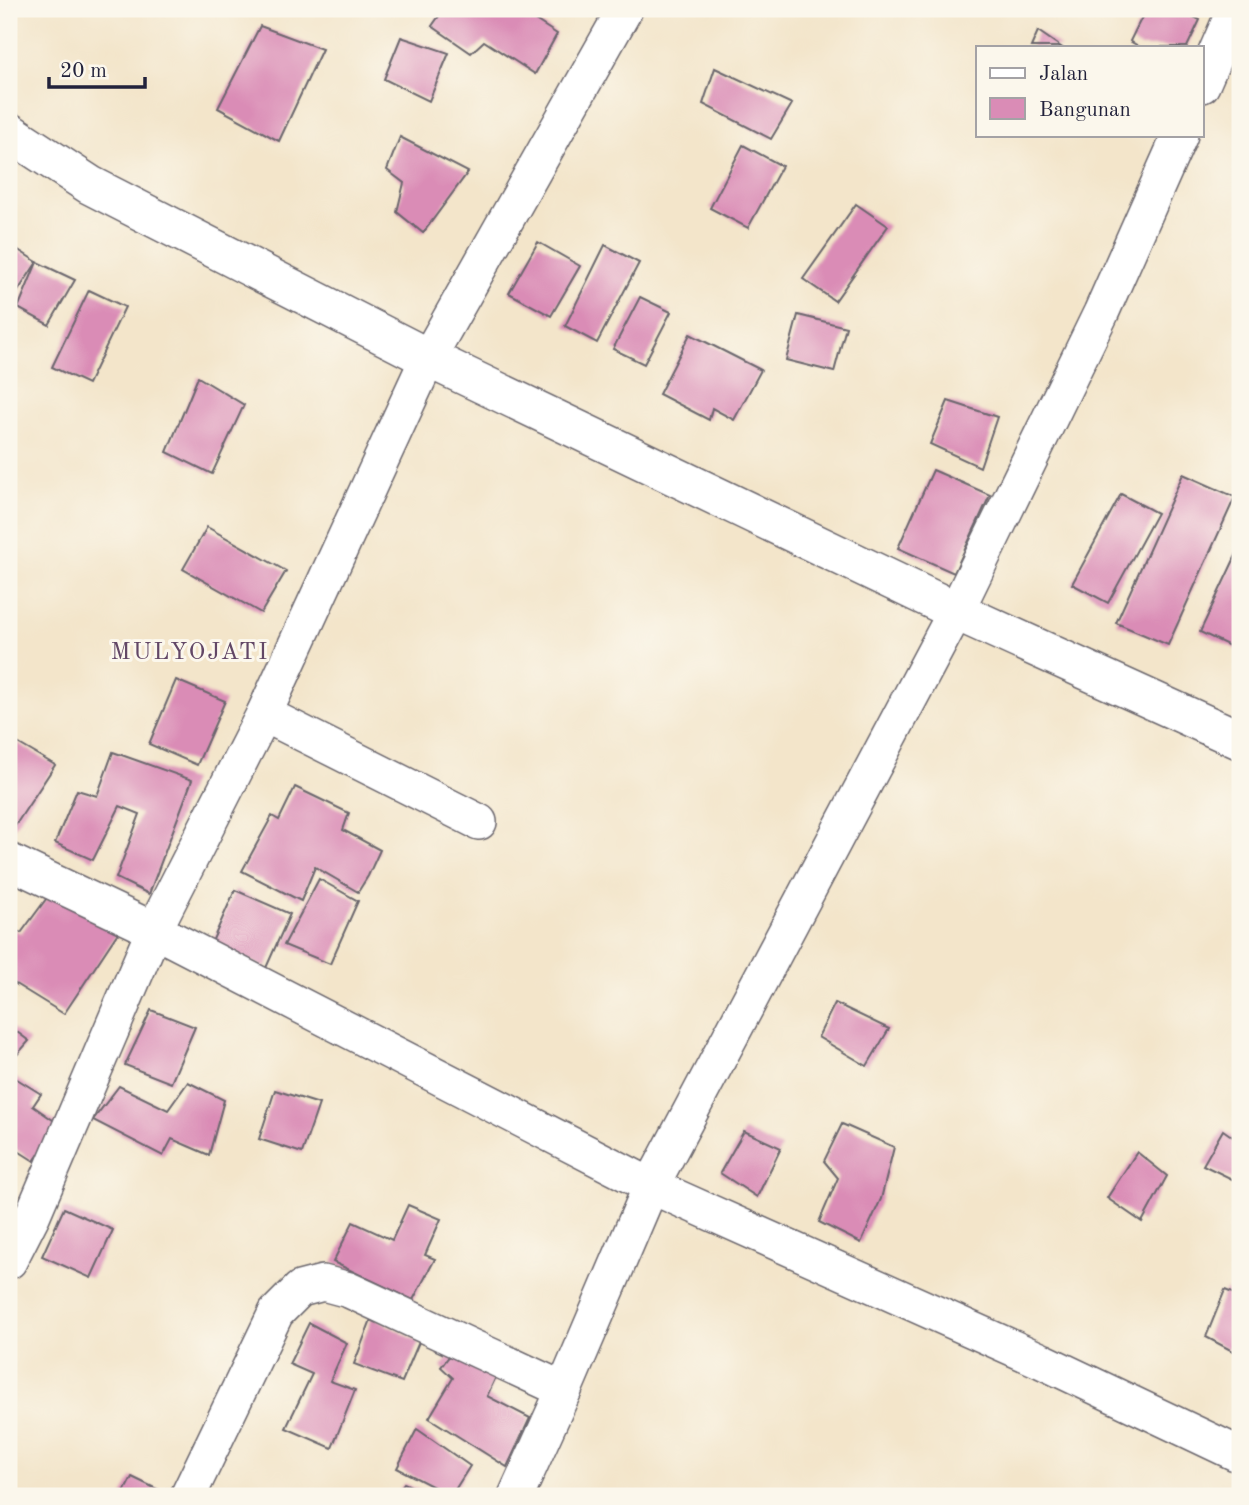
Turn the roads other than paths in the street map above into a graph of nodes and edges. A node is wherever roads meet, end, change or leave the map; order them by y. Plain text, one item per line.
1 (625, 9) edge
2 (1235, 9) edge
3 (1204, 80) edge
4 (9, 132) edge
5 (1180, 136) edge
6 (428, 358) junction
7 (956, 611) junction
8 (264, 714) junction
9 (1240, 740) edge
10 (480, 822) dead end
11 (9, 861) edge
12 (154, 930) junction
13 (652, 1186) junction
14 (9, 1261) edge
15 (564, 1390) junction
16 (1240, 1455) edge
17 (188, 1496) edge
18 (516, 1496) edge

1 - 6 street
2 - 3 street
4 - 6 street
5 - 7 street
6 - 7 street
6 - 8 street
7 - 9 street
7 - 13 street
8 - 10 street
8 - 12 street
11 - 12 street
12 - 13 street
12 - 14 street
13 - 15 street
13 - 16 street
15 - 17 street
15 - 18 street

